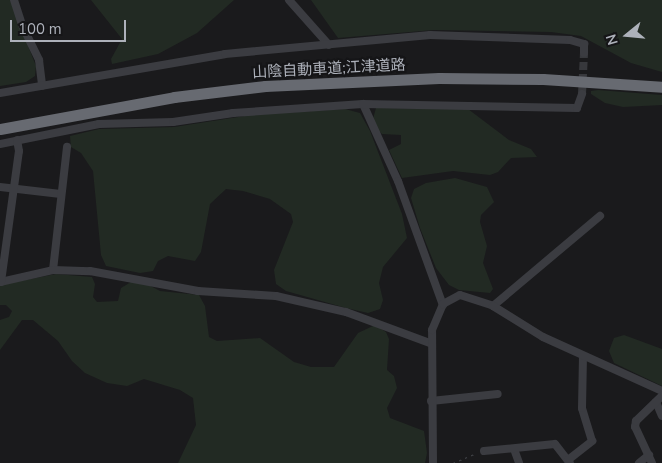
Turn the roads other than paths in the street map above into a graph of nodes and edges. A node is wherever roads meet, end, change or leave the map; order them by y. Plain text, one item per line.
1 (14, 0) edge
2 (289, 0) edge
3 (328, 45) junction
4 (584, 53) dead end
5 (42, 86) junction
6 (662, 87) edge
7 (0, 93) edge
8 (582, 94) tunnel mouth
9 (363, 104) junction
10 (0, 130) edge
11 (17, 140) junction
12 (0, 144) edge
13 (67, 147) dead end
14 (0, 187) edge
15 (14, 189) junction
16 (61, 194) junction
17 (600, 216) dead end
18 (53, 270) junction
19 (1, 282) edge
20 (443, 305) junction
21 (493, 306) junction
22 (430, 343) junction
23 (583, 356) junction
24 (662, 391) edge
25 (498, 394) dead end
26 (662, 396) edge
27 (431, 401) junction
28 (656, 402) junction
29 (662, 416) edge
30 (514, 449) junction
31 (484, 451) road end
32 (650, 459) edge
33 (569, 462) edge
34 (432, 463) edge
35 (519, 463) edge
36 (639, 463) edge

1 - 5 street
2 - 3 street
3 - 4 street
3 - 5 street
5 - 7 street
6 - 10 highway, 山陰自動車道;江津道路
8 - 9 street
9 - 11 street
9 - 20 street
11 - 12 street
11 - 15 street
13 - 16 street
14 - 15 street
15 - 16 street
15 - 19 street
16 - 18 street
17 - 21 street
18 - 19 street
18 - 22 street
20 - 21 street
20 - 22 street
21 - 23 street
22 - 27 street
23 - 24 street
23 - 33 street
25 - 27 street
26 - 28 street
27 - 34 street
28 - 29 street
28 - 32 street
30 - 31 street
30 - 33 street
30 - 35 street
32 - 36 street

